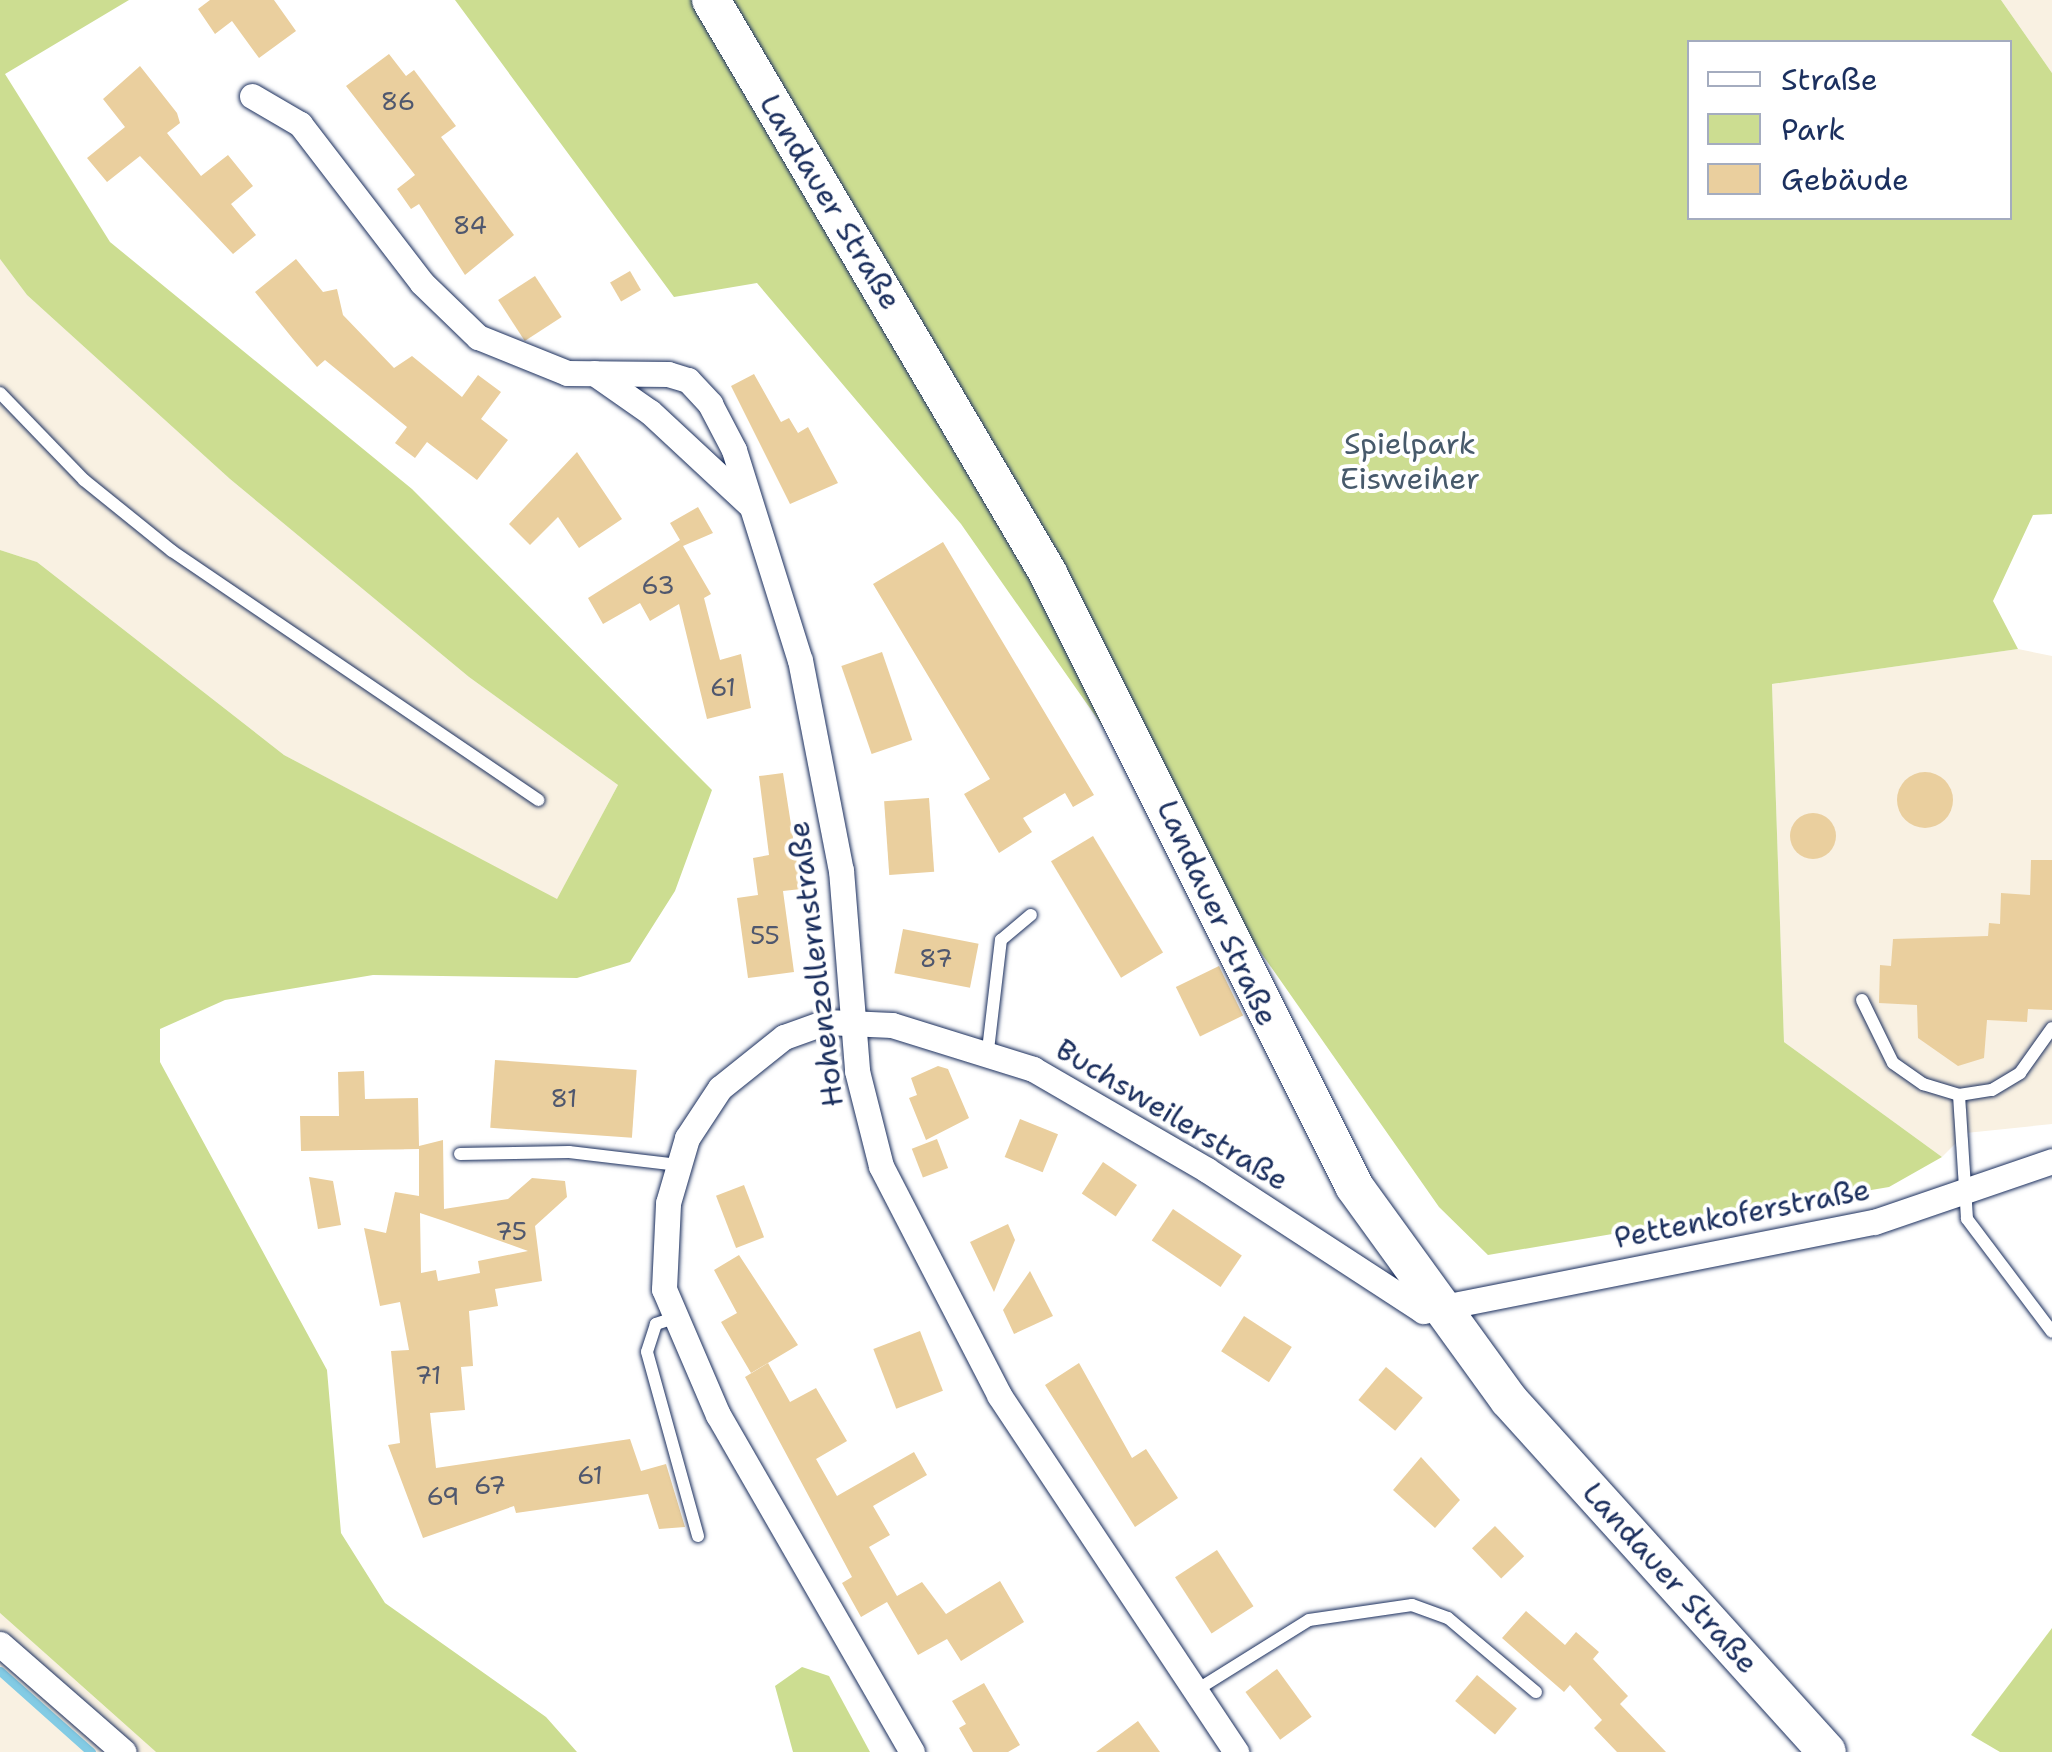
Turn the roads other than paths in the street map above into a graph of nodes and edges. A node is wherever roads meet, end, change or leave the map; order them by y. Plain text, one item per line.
1 (711, 0) edge
2 (252, 96) dead end
3 (594, 373) junction
4 (0, 394) edge
5 (754, 510) junction
6 (538, 800) dead end
7 (1031, 915) dead end
8 (1862, 1000) dead end
9 (854, 1021) junction
10 (2052, 1028) edge
11 (988, 1050) junction
12 (1960, 1094) junction
13 (460, 1154) dead end
14 (2052, 1161) edge
15 (678, 1165) junction
16 (1960, 1197) junction
17 (1440, 1310) junction
18 (671, 1319) junction
19 (2052, 1332) edge
20 (698, 1536) dead end
21 (0, 1644) edge
22 (1194, 1692) junction
23 (1536, 1692) dead end
24 (124, 1752) edge
25 (912, 1752) edge
26 (1236, 1752) edge
27 (1827, 1752) edge

1 - 17 main road, Landauer Straße
2 - 3 street, Hohenzollernstraße
3 - 5 street, Hohenzollernstraße
3 - 5 street, Hohenzollernstraße
4 - 6 lane
5 - 9 street, Hohenzollernstraße
7 - 11 lane
8 - 12 lane
9 - 11 street, Buchsweilerstraße
9 - 15 street, Buchsweilerstraße
9 - 22 street, Hohenzollernstraße
10 - 12 lane
11 - 17 street, Buchsweilerstraße
12 - 16 lane
13 - 15 lane
14 - 16 street, Pettenkoferstraße
15 - 18 street, Buchsweilerstraße
16 - 17 street, Pettenkoferstraße
16 - 19 lane
17 - 27 main road, Landauer Straße
18 - 20 lane
18 - 25 street, Buchsweilerstraße
21 - 24 street
22 - 23 lane
22 - 26 street, Hohenzollernstraße

